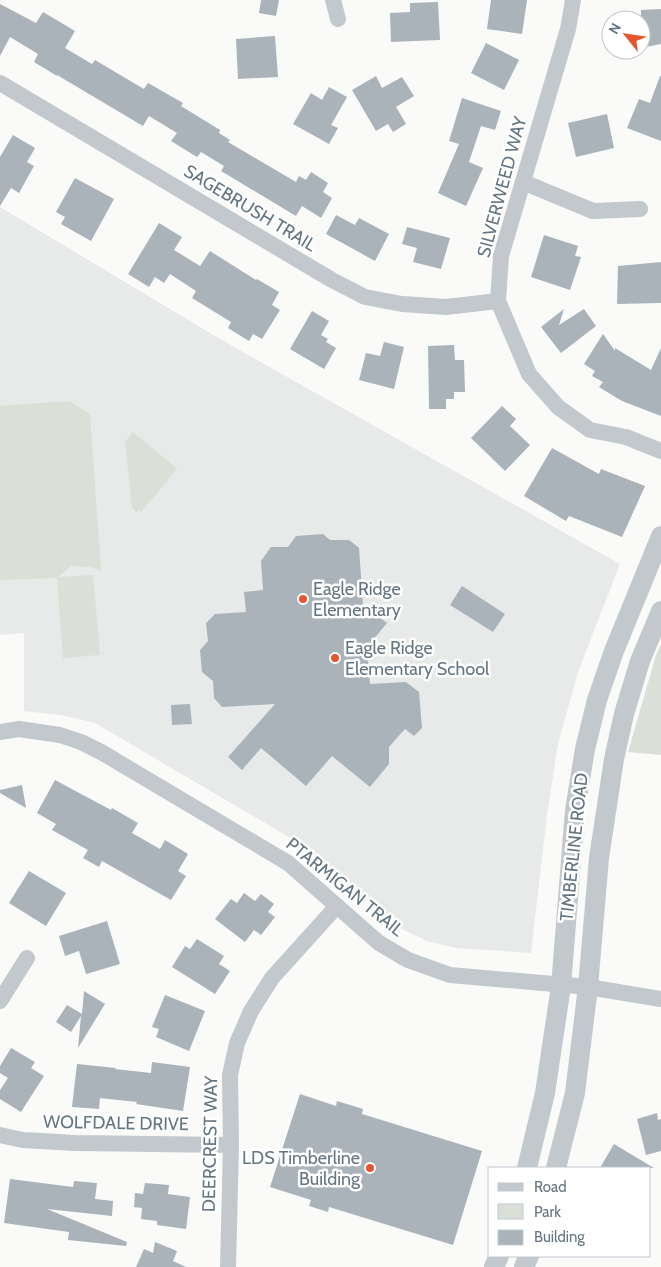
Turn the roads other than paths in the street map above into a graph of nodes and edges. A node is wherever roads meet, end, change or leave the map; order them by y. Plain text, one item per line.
1 (333, 0) edge
2 (573, 0) edge
3 (338, 19) dead end
4 (0, 83) edge
5 (523, 182) junction
6 (640, 210) dead end
7 (498, 301) junction
8 (661, 451) edge
9 (661, 536) edge
10 (661, 612) edge
11 (0, 732) edge
12 (337, 906) junction
13 (27, 958) dead end
14 (562, 986) junction
15 (588, 987) junction
16 (661, 999) edge
17 (0, 1001) edge
18 (0, 1134) edge
19 (231, 1145) junction
20 (527, 1167) edge
21 (556, 1167) edge
22 (228, 1267) edge

1 - 3 street
2 - 5 street, SILVERWEED WAY
4 - 7 street, SAGEBRUSH TRAIL
5 - 6 street
5 - 7 street, SILVERWEED WAY
7 - 8 street, SILVERWEED WAY
9 - 14 street, TIMBERLINE ROAD
10 - 15 street, TIMBERLINE ROAD
11 - 12 street, PTARMIGAN TRAIL
12 - 14 street, PTARMIGAN TRAIL
12 - 19 street, DEERCREST WAY
13 - 17 street
14 - 15 street, PTARMIGAN TRAIL
14 - 20 street, TIMBERLINE ROAD
15 - 16 street, PTARMIGAN TRAIL
15 - 21 street, TIMBERLINE ROAD
18 - 19 street, WOLFDALE DRIVE
19 - 22 street, DEERCREST WAY

